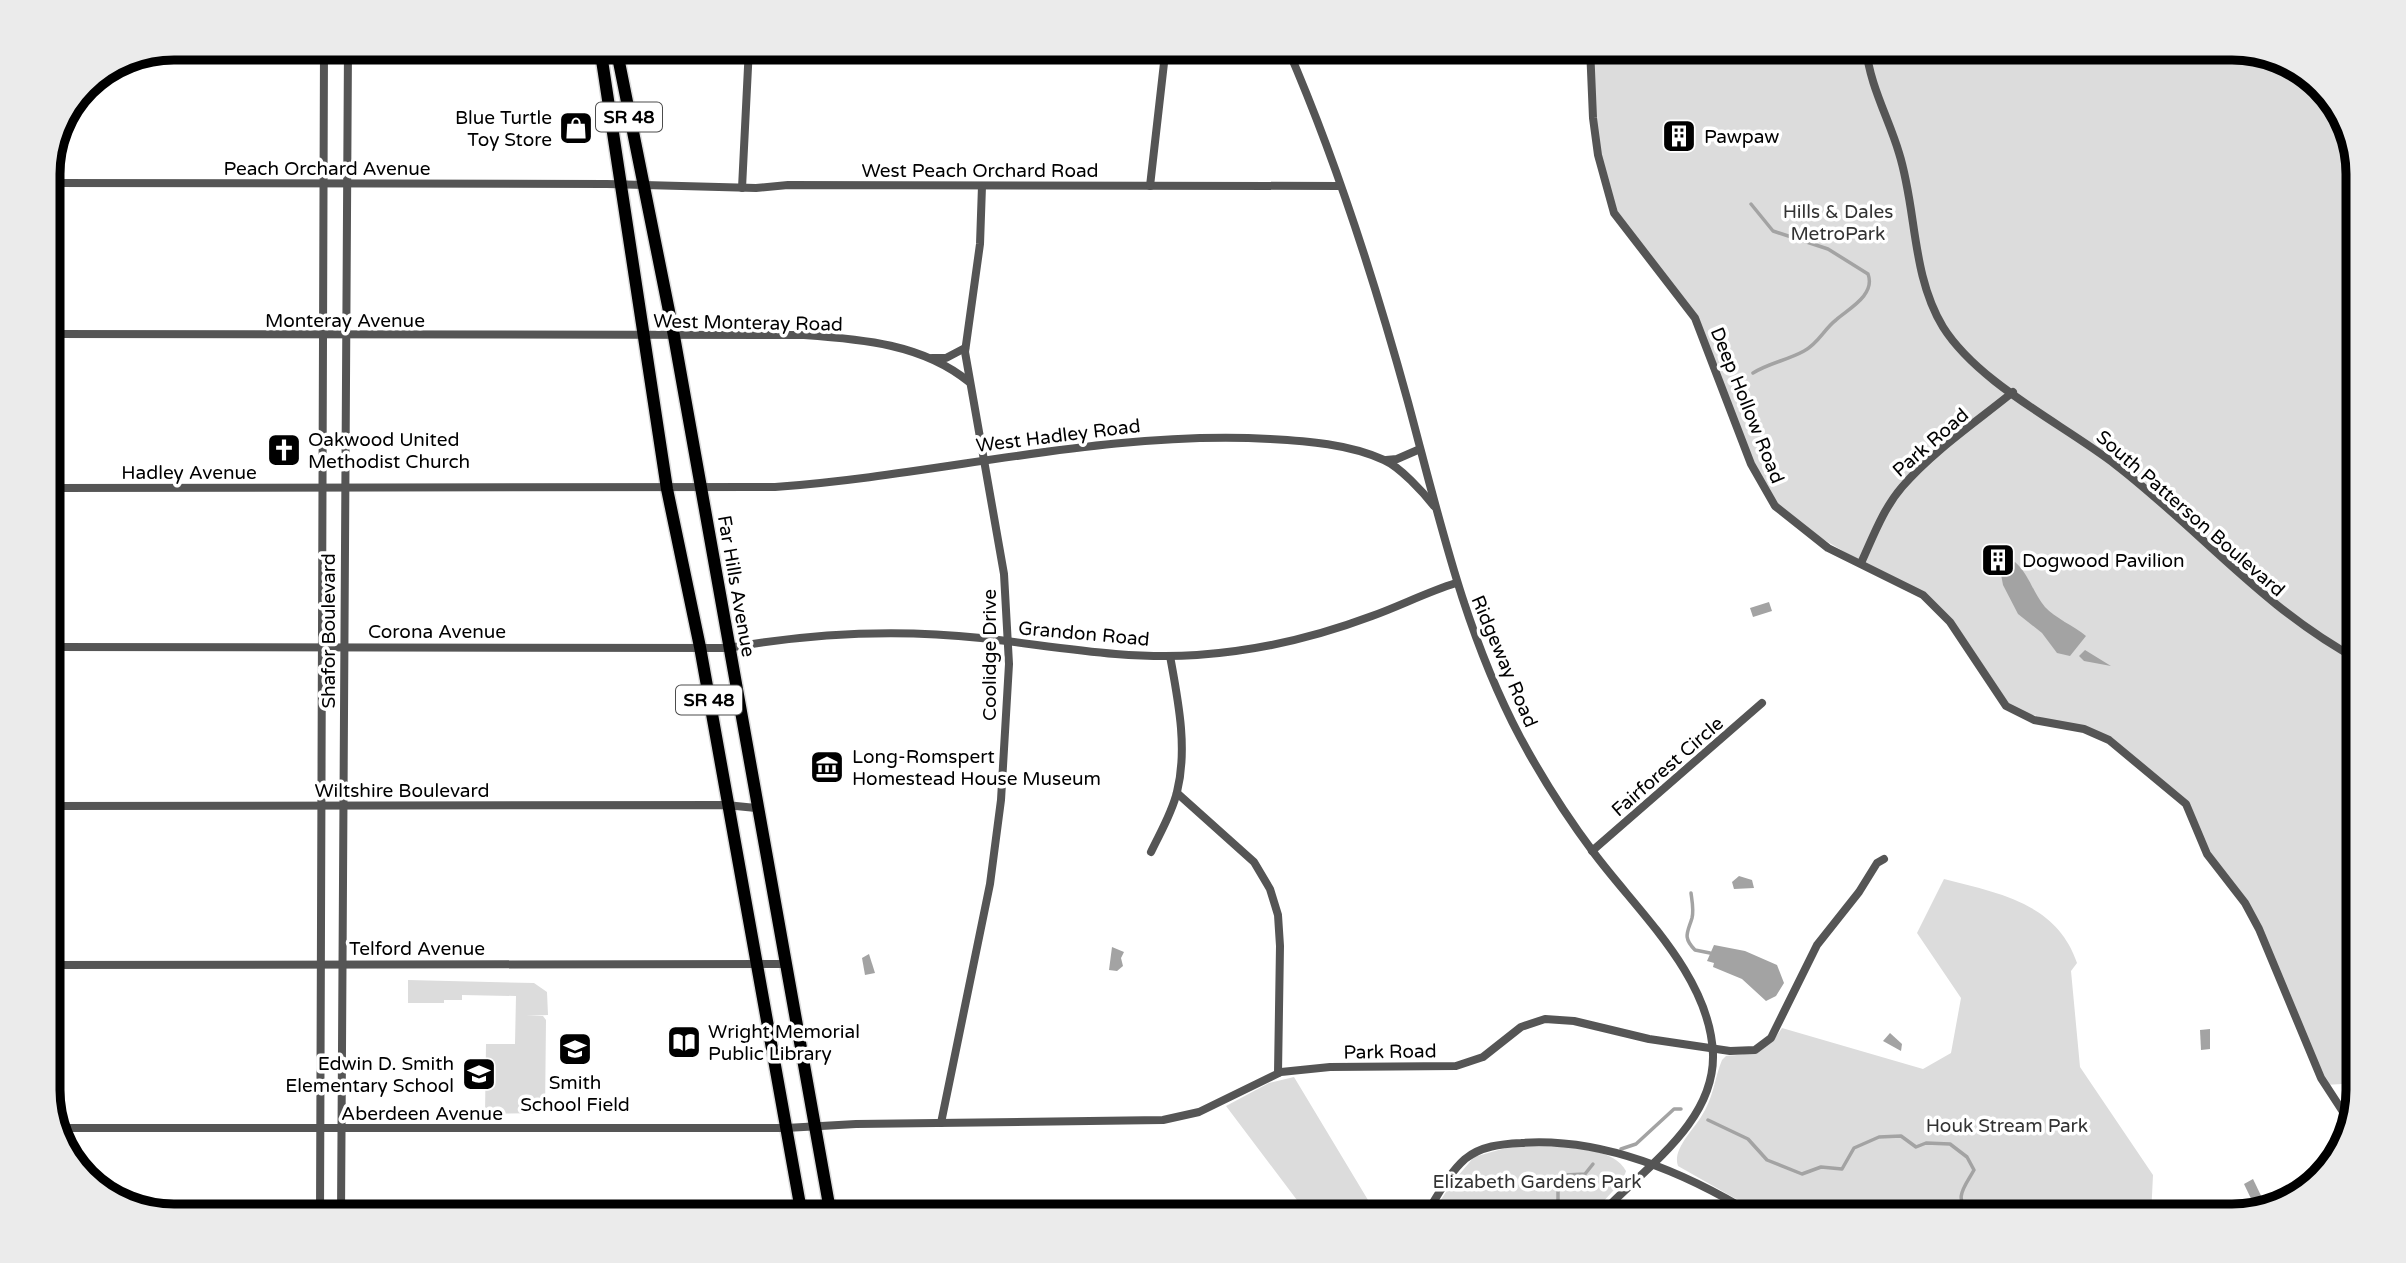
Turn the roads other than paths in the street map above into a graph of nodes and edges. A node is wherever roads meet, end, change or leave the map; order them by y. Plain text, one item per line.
1 (324, 60) edge
2 (348, 60) edge
3 (601, 60) edge
4 (619, 60) edge
5 (748, 60) edge
6 (1292, 60) edge
7 (1590, 60) edge
8 (1869, 60) edge
9 (1164, 63) dead end
10 (60, 183) edge
11 (322, 183) junction
12 (347, 183) junction
13 (614, 184) junction
14 (643, 186) junction
15 (1150, 186) junction
16 (1340, 186) junction
17 (982, 187) junction
18 (742, 188) junction
19 (60, 334) edge
20 (322, 336) junction
21 (642, 336) junction
22 (674, 336) junction
23 (345, 337) junction
24 (965, 348) junction
25 (932, 358) junction
26 (970, 382) junction
27 (2013, 392) junction
28 (1420, 449) junction
29 (984, 459) junction
30 (1386, 460) junction
31 (60, 488) edge
32 (323, 488) junction
33 (344, 488) junction
34 (700, 488) junction
35 (667, 489) junction
36 (1434, 506) junction
37 (1861, 563) junction
38 (1456, 583) junction
39 (1009, 642) junction
40 (60, 647) edge
41 (323, 647) junction
42 (700, 647) junction
43 (343, 648) junction
44 (728, 648) junction
45 (2346, 652) edge
46 (1170, 656) junction
47 (1762, 703) dead end
48 (1177, 793) junction
49 (726, 805) junction
50 (60, 806) edge
51 (322, 806) junction
52 (343, 806) junction
53 (757, 808) junction
54 (1592, 851) junction
55 (1151, 852) dead end
56 (1884, 859) dead end
57 (319, 964) junction
58 (341, 964) junction
59 (756, 964) junction
60 (786, 964) junction
61 (60, 965) edge
62 (1712, 1049) junction
63 (1278, 1073) junction
64 (2344, 1114) edge
65 (941, 1122) junction
66 (815, 1126) junction
67 (67, 1128) edge
68 (321, 1128) junction
69 (342, 1128) junction
70 (786, 1128) junction
71 (1653, 1165) junction
72 (320, 1204) edge
73 (341, 1204) edge
74 (800, 1204) edge
75 (829, 1204) edge
76 (1433, 1204) edge
77 (1612, 1204) edge
78 (1737, 1204) edge

1 - 11 street, Shafor Boulevard
2 - 12 street, Shafor Boulevard
3 - 13 main road, SR 48
4 - 14 main road, Far Hills Avenue / SR 48
5 - 18 street
6 - 16 street, Ridgeway Road
7 - 37 street, Deep Hollow Road
8 - 27 street, South Patterson Boulevard
9 - 15 street
10 - 11 street, Peach Orchard Avenue
11 - 12 street, Peach Orchard Avenue
11 - 20 street, Shafor Boulevard
12 - 13 street, Peach Orchard Avenue
12 - 23 street, Shafor Boulevard
13 - 14 street, West Peach Orchard Road
13 - 21 main road, SR 48
14 - 18 street, West Peach Orchard Road
14 - 22 main road, Far Hills Avenue / SR 48
15 - 16 street, West Peach Orchard Road
15 - 17 street, West Peach Orchard Road
16 - 28 street, Ridgeway Road
17 - 18 street, West Peach Orchard Road
17 - 24 street, Coolidge Drive
19 - 20 street, Monteray Avenue
20 - 23 street, Monteray Avenue
20 - 32 street, Shafor Boulevard
21 - 22 street, West Monteray Road
21 - 23 street, Monteray Avenue
21 - 35 main road, SR 48
22 - 25 street, West Monteray Road
22 - 34 main road, Far Hills Avenue / SR 48
23 - 33 street, Shafor Boulevard
24 - 25 street
24 - 26 street, Coolidge Drive
25 - 26 street, West Monteray Road
26 - 29 street, Coolidge Drive
27 - 37 street, Park Road
27 - 45 street, South Patterson Boulevard
28 - 30 street
28 - 36 street, Ridgeway Road
29 - 30 street, West Hadley Road
29 - 34 street, West Hadley Road
29 - 39 street, Coolidge Drive
30 - 36 street, West Hadley Road
31 - 32 street, Hadley Avenue
32 - 33 street, Hadley Avenue
32 - 41 street, Shafor Boulevard
33 - 35 street, Hadley Avenue
33 - 43 street, Shafor Boulevard
34 - 35 street, West Hadley Road
34 - 44 main road, Far Hills Avenue / SR 48
35 - 42 main road, SR 48
36 - 38 street, Ridgeway Road
37 - 64 street, Deep Hollow Road
38 - 46 street, Grandon Road
38 - 54 street, Ridgeway Road
39 - 44 street, Grandon Road
39 - 46 street, Grandon Road
39 - 65 street, Coolidge Drive
40 - 41 street, Corona Avenue
41 - 43 street, Corona Avenue
41 - 51 street, Shafor Boulevard
42 - 43 street, Corona Avenue
42 - 44 street, Grandon Road
42 - 49 main road, SR 48
43 - 52 street, Shafor Boulevard
44 - 53 main road, Far Hills Avenue / SR 48
46 - 48 street
47 - 54 street, Fairforest Circle
48 - 55 street
48 - 63 street
49 - 52 street, Wiltshire Boulevard
49 - 53 street, Wiltshire Boulevard
49 - 59 main road, SR 48
50 - 51 street, Wiltshire Boulevard
51 - 52 street, Wiltshire Boulevard
51 - 57 street, Shafor Boulevard
52 - 58 street, Shafor Boulevard
53 - 60 main road, Far Hills Avenue / SR 48
54 - 62 street, Ridgeway Road
56 - 62 street, Park Road
57 - 58 street, Telford Avenue
57 - 61 street, Telford Avenue
57 - 68 street, Shafor Boulevard
58 - 59 street, Telford Avenue
58 - 69 street, Shafor Boulevard
59 - 60 street, Telford Avenue
59 - 70 main road, SR 48
60 - 66 main road, Far Hills Avenue / SR 48
62 - 63 street, Park Road
62 - 71 street, Ridgeway Road
63 - 65 street, Park Road
65 - 66 street, Park Road
66 - 70 street, Park Road
66 - 75 main road, Far Hills Avenue / SR 48
67 - 68 street, Aberdeen Avenue
68 - 69 street, Aberdeen Avenue
68 - 72 street, Shafor Boulevard
69 - 70 street, Aberdeen Avenue
69 - 73 street, Shafor Boulevard
70 - 74 main road, SR 48
71 - 76 street
71 - 77 street, Ridgeway Road
71 - 78 street

